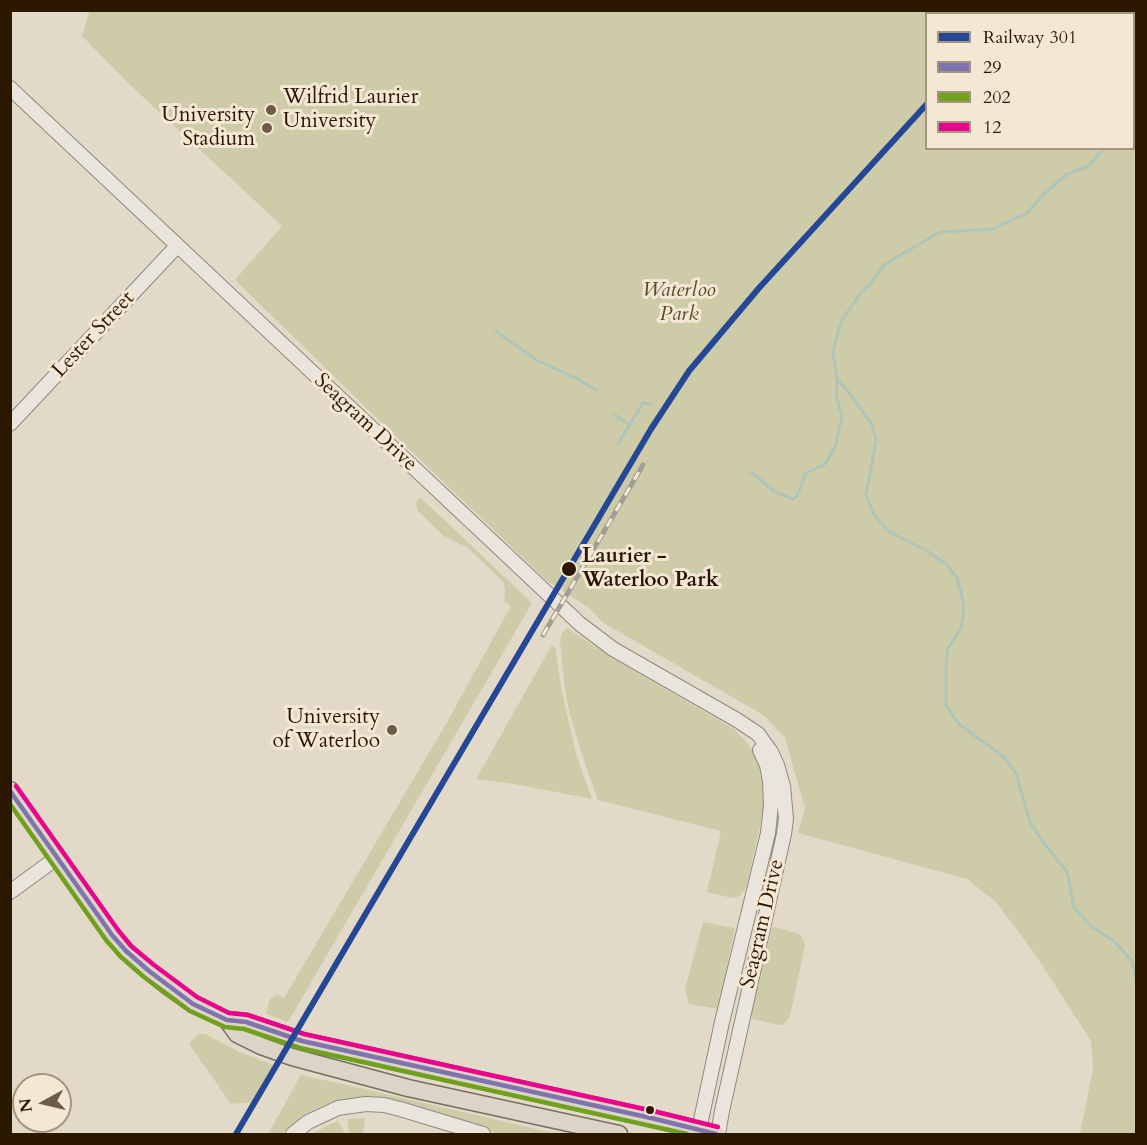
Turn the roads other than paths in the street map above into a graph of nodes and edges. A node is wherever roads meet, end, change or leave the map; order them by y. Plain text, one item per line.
1 (10, 88) edge
2 (177, 246) junction
3 (10, 424) edge
4 (745, 725) junction
5 (10, 790) edge
6 (58, 857) junction
7 (10, 892) edge
8 (227, 1020) junction
9 (698, 1132) edge
10 (293, 1134) edge
11 (483, 1134) edge
12 (619, 1134) edge
13 (717, 1134) edge

1 - 2 street, Seagram Drive
2 - 3 street, Lester Street
2 - 4 street, Seagram Drive
4 - 9 street, Seagram Drive
4 - 13 street, Seagram Drive
5 - 6 main road
6 - 7 street
6 - 8 main road
8 - 9 main road
8 - 12 main road
9 - 13 main road
10 - 11 street

